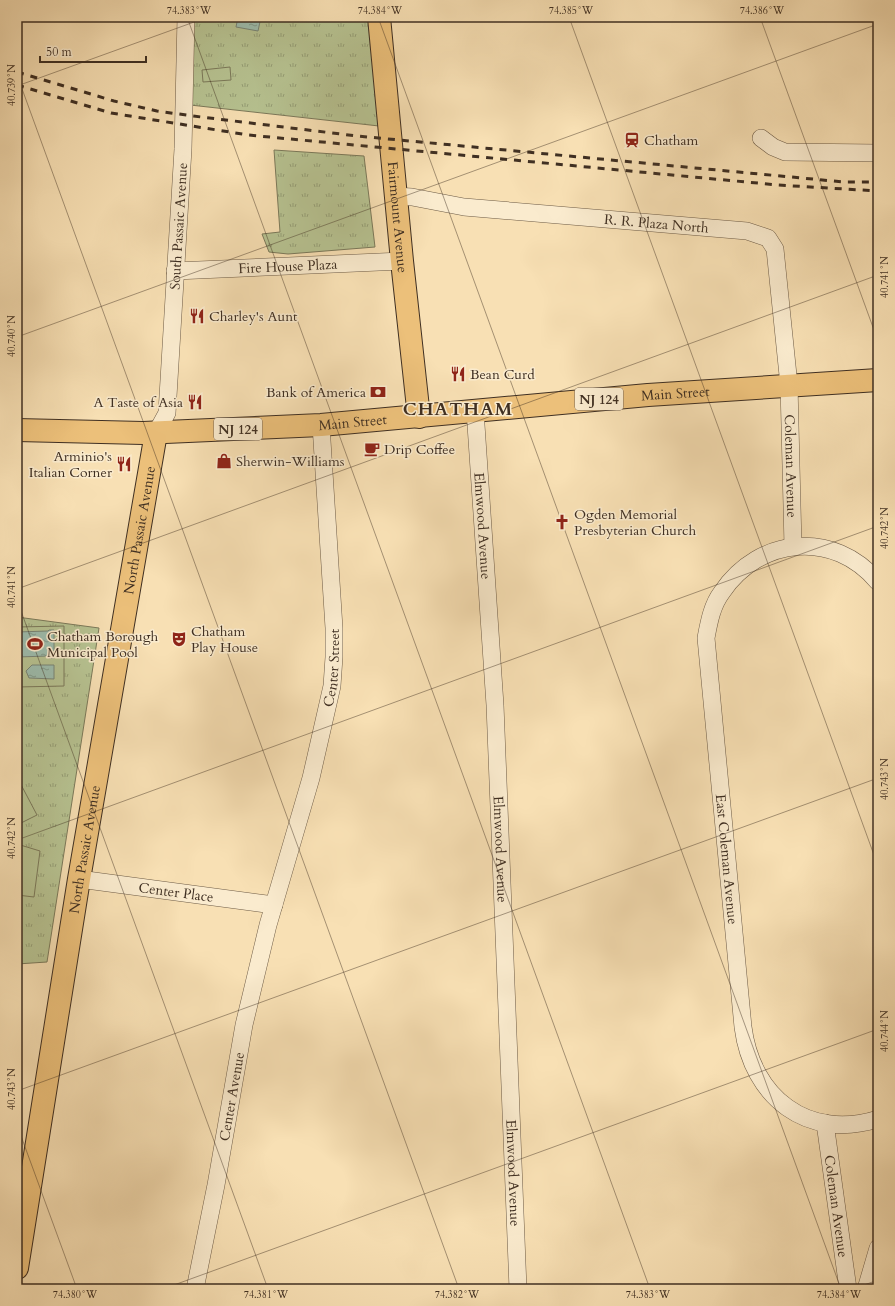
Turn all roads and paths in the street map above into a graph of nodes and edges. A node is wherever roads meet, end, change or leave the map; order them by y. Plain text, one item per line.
1 (186, 17) edge
2 (379, 17) edge
3 (762, 138) dead end
4 (878, 153) edge
5 (395, 196) junction
6 (402, 261) junction
7 (175, 270) junction
8 (878, 380) edge
9 (789, 385) junction
10 (474, 410) junction
11 (419, 417) junction
12 (321, 425) junction
13 (17, 430) edge
14 (156, 432) junction
15 (793, 546) junction
16 (878, 582) edge
17 (79, 879) junction
18 (274, 904) junction
19 (878, 1119) edge
20 (825, 1123) junction
21 (878, 1248) edge
22 (17, 1268) edge
23 (194, 1289) edge
24 (518, 1289) edge
25 (848, 1289) edge
26 (866, 1289) edge

1 - 7 street, South Passaic Avenue
2 - 5 main road, Fairmount Avenue
3 - 4 street
5 - 6 main road, Fairmount Avenue
5 - 9 street, R. R. Plaza North
6 - 7 street, Fire House Plaza
6 - 11 main road, Fairmount Avenue
7 - 14 street, South Passaic Avenue
8 - 9 main road, Main Street / NJ 124
9 - 10 main road, Main Street / NJ 124
9 - 15 street, Coleman Avenue
10 - 11 main road, Main Street / NJ 124
10 - 24 street, Elmwood Avenue
11 - 12 main road, Main Street / NJ 124
12 - 14 main road, Main Street / NJ 124
12 - 18 street, Center Street
13 - 14 main road, Main Street / NJ 124
14 - 17 main road, North Passaic Avenue
15 - 16 street, East Coleman Avenue
15 - 20 street, East Coleman Avenue
17 - 18 street, Center Place
17 - 22 main road, North Passaic Avenue
18 - 23 street, Center Avenue
19 - 20 street, East Coleman Avenue
20 - 25 street, Coleman Avenue
21 - 26 street

